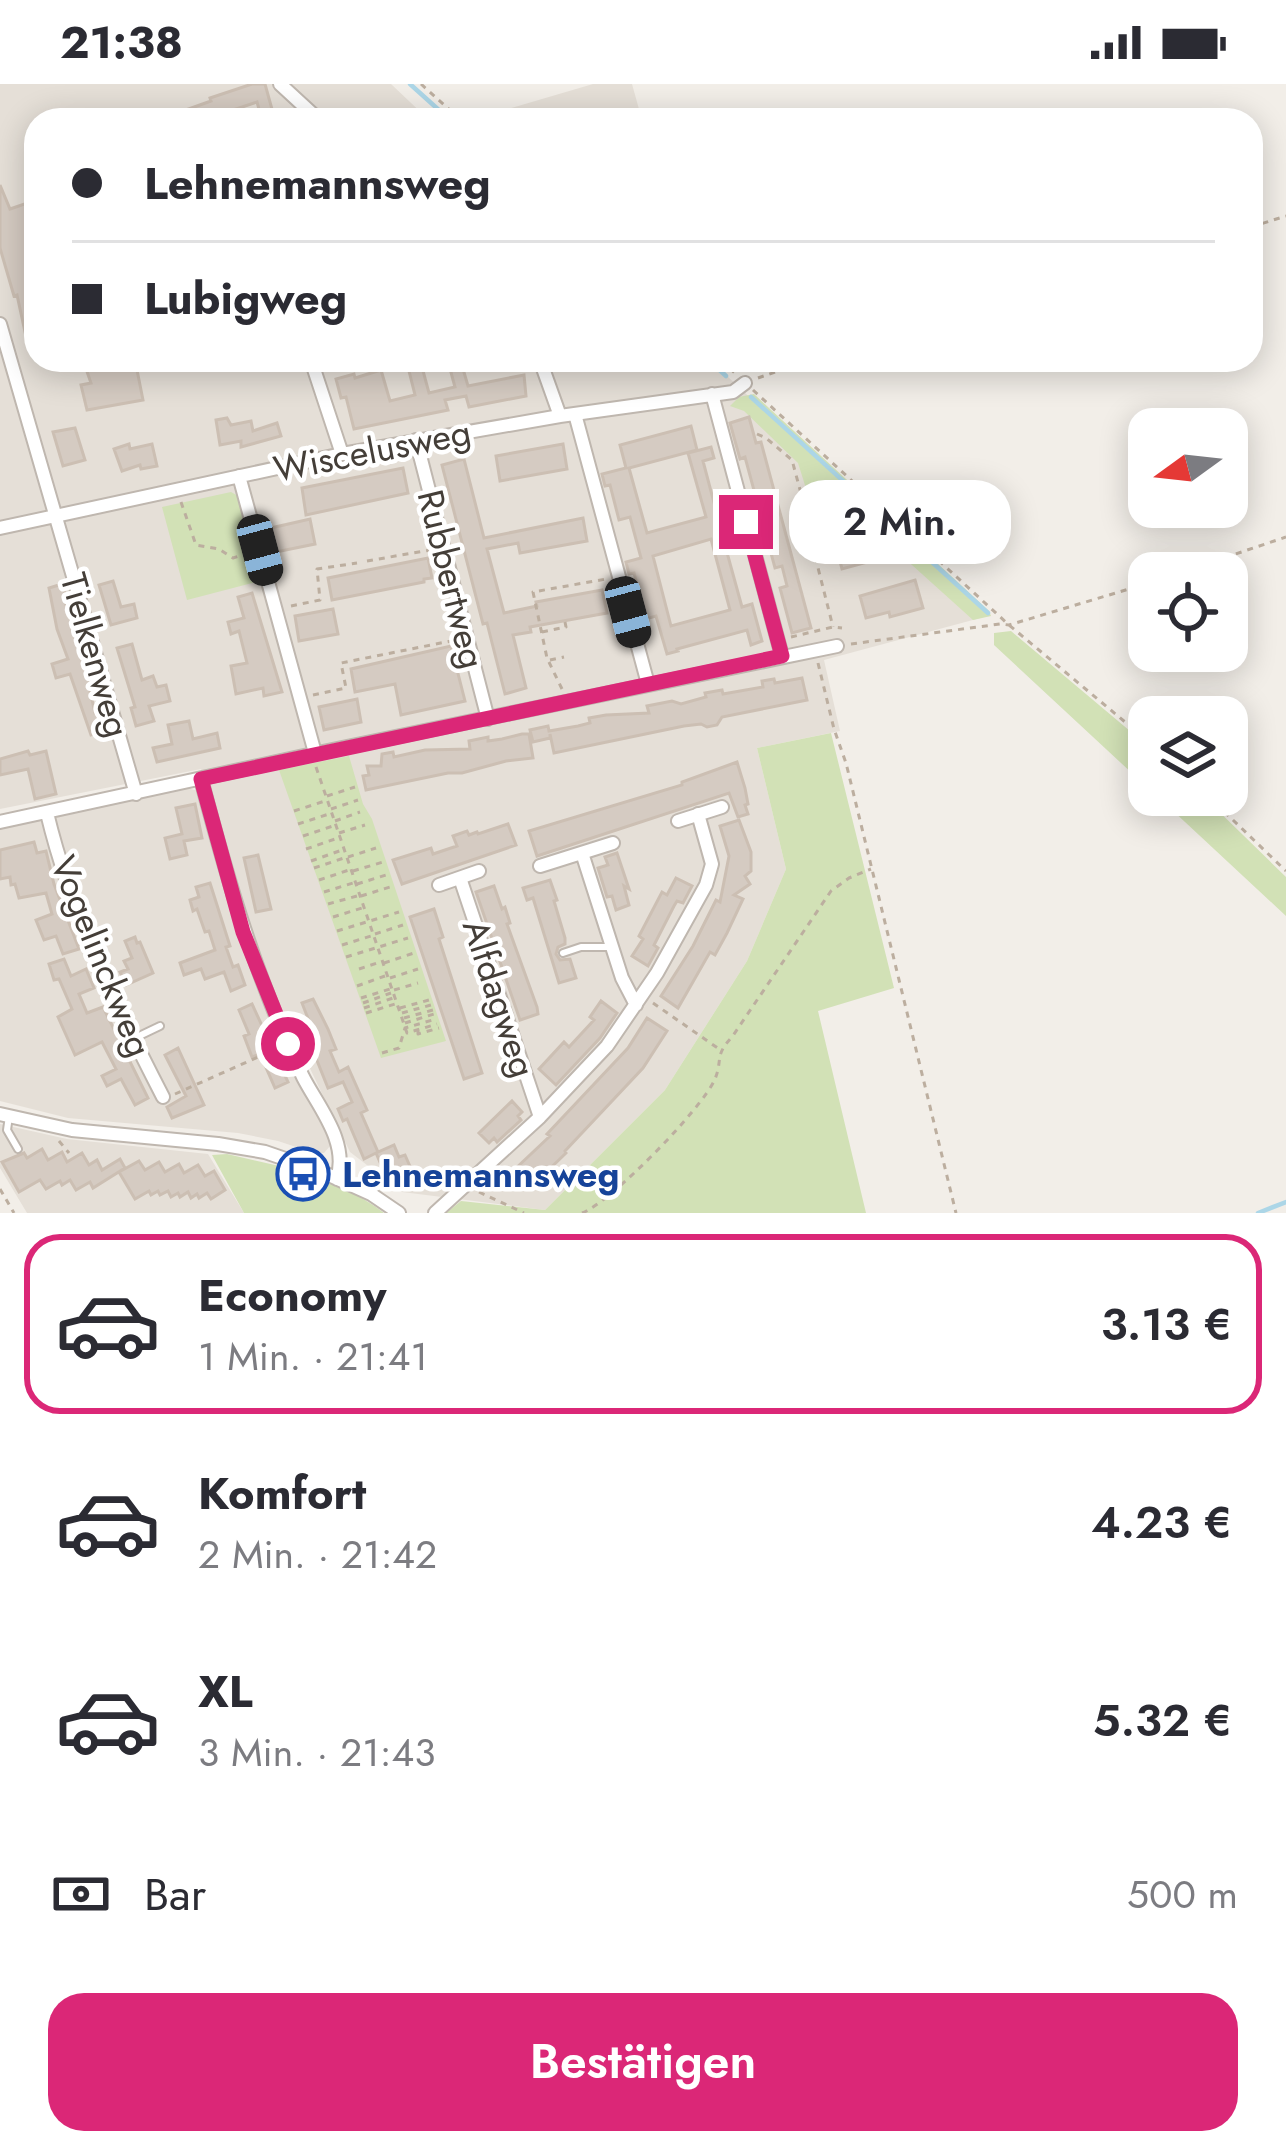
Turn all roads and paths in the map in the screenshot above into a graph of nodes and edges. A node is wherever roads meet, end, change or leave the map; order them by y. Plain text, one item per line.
1 (280, 84) edge
2 (421, 84) edge
3 (306, 108) edge
4 (448, 108) edge
5 (0, 324) edge
6 (2, 340) edge
7 (315, 372) edge
8 (546, 372) edge
9 (734, 372) edge
10 (775, 372) edge
11 (745, 383) junction
12 (712, 394) junction
13 (567, 415) junction
14 (757, 434) dead end
15 (416, 440) junction
16 (342, 454) junction
17 (239, 476) junction
18 (177, 489) junction
19 (55, 516) junction
20 (0, 528) edge
21 (1286, 537) edge
22 (852, 538) dead end
23 (819, 541) dead end
24 (444, 548) junction
25 (260, 550) junction
26 (1241, 552) edge
27 (367, 562) dead end
28 (357, 563) dead end
29 (343, 566) junction
30 (345, 575) dead end
31 (603, 579) dead end
32 (584, 583) junction
33 (551, 588) junction
34 (1128, 589) edge
35 (586, 593) dead end
36 (553, 598) dead end
37 (276, 609) junction
38 (565, 622) dead end
39 (1009, 625) junction
40 (832, 627) junction
41 (842, 628) dead end
42 (540, 632) junction
43 (467, 637) junction
44 (778, 640) junction
45 (837, 646) joint
46 (815, 649) junction
47 (782, 656) junction
48 (564, 657) dead end
49 (548, 660) junction
50 (648, 684) junction
51 (300, 698) junction
52 (565, 702) junction
53 (488, 718) junction
54 (1128, 724) edge
55 (314, 754) junction
56 (201, 779) junction
57 (355, 787) dead end
58 (136, 794) junction
59 (326, 798) junction
60 (358, 800) dead end
61 (722, 807) dead end
62 (330, 811) junction
63 (294, 812) dead end
64 (361, 812) dead end
65 (47, 813) junction
66 (698, 814) junction
67 (1229, 816) edge
68 (678, 820) dead end
69 (0, 822) edge
70 (334, 823) junction
71 (298, 824) dead end
72 (365, 824) dead end
73 (303, 836) dead end
74 (339, 836) junction
75 (613, 842) dead end
76 (376, 848) dead end
77 (306, 849) dead end
78 (344, 850) junction
79 (582, 853) junction
80 (346, 857) junction
81 (311, 860) dead end
82 (383, 862) dead end
83 (540, 866) dead end
84 (314, 868) dead end
85 (872, 868) junction
86 (351, 870) junction
87 (478, 871) dead end
88 (1286, 871) edge
89 (386, 874) dead end
90 (460, 878) junction
91 (319, 880) dead end
92 (355, 883) junction
93 (439, 885) dead end
94 (390, 887) dead end
95 (324, 892) dead end
96 (359, 896) junction
97 (328, 904) dead end
98 (363, 907) junction
99 (399, 912) dead end
100 (333, 917) dead end
101 (368, 922) junction
102 (403, 925) dead end
103 (337, 931) dead end
104 (373, 935) junction
105 (408, 938) dead end
106 (342, 945) dead end
107 (612, 947) junction
108 (377, 948) junction
109 (414, 953) dead end
110 (563, 953) dead end
111 (346, 957) dead end
112 (382, 962) junction
113 (359, 969) dead end
114 (418, 969) dead end
115 (388, 977) junction
116 (418, 983) dead end
117 (357, 986) dead end
118 (639, 1001) junction
119 (398, 1006) junction
120 (434, 1014) junction
121 (160, 1026) dead end
122 (133, 1039) junction
123 (288, 1044) junction
124 (720, 1050) junction
125 (382, 1053) dead end
126 (163, 1097) joint
127 (4, 1112) edge
128 (540, 1118) junction
129 (17, 1149) dead end
130 (337, 1178) junction
131 (467, 1185) junction
132 (0, 1189) edge
133 (14, 1213) edge
134 (399, 1213) edge
135 (435, 1213) edge
136 (524, 1213) edge
137 (582, 1213) edge
138 (956, 1213) edge

1 - 3 street
2 - 4 path
5 - 6 street, Tielkenweg
6 - 19 street, Tielkenweg
7 - 16 street
8 - 13 street
9 - 11 path
10 - 11 path
11 - 12 street, Wiscelusweg
11 - 39 path
12 - 13 street, Wiscelusweg
12 - 44 street
13 - 15 street, Wiscelusweg
13 - 50 street
14 - 40 path
15 - 16 street, Wiscelusweg
15 - 24 street, Rubbertweg
16 - 17 street, Wiscelusweg
17 - 18 street, Wiscelusweg
17 - 25 street
18 - 19 street, Wiscelusweg
18 - 25 path
19 - 20 street, Wiscelusweg
19 - 58 street, Tielkenweg
21 - 26 path
22 - 23 path
24 - 27 path
24 - 43 street, Rubbertweg
25 - 37 street
28 - 29 path
29 - 30 path
29 - 37 path
31 - 32 path
32 - 33 path
32 - 35 path
33 - 36 path
33 - 42 path
34 - 39 path
37 - 51 street
38 - 42 path
39 - 45 path
39 - 54 path
40 - 41 path
40 - 44 path
42 - 49 path
43 - 51 path
43 - 53 street, Rubbertweg
44 - 47 street
45 - 46 street
46 - 47 street
46 - 85 path
47 - 50 street
48 - 49 path
49 - 52 path
50 - 52 street
51 - 55 street
52 - 53 street
53 - 55 street
55 - 56 street
55 - 59 path
56 - 58 street
56 - 123 street
57 - 59 path
58 - 65 street
59 - 62 path
59 - 63 path
60 - 62 path
61 - 66 street
62 - 70 path
62 - 71 path
64 - 70 path
65 - 69 street
65 - 122 street, Vogelinckweg
66 - 68 street
66 - 118 street
67 - 88 path
70 - 73 path
70 - 74 path
72 - 74 path
74 - 77 path
74 - 78 path
75 - 79 street
76 - 80 path
78 - 80 path
78 - 81 path
79 - 83 street
79 - 107 street
80 - 84 path
80 - 86 path
82 - 86 path
85 - 124 path
85 - 138 path
86 - 91 path
86 - 92 path
87 - 90 street, Alfdagweg
89 - 92 path
90 - 93 street, Alfdagweg
90 - 128 street, Alfdagweg
92 - 95 path
92 - 96 path
94 - 96 path
96 - 97 path
96 - 98 path
98 - 100 path
98 - 101 path
99 - 101 path
101 - 103 path
101 - 104 path
102 - 104 path
104 - 106 path
104 - 108 path
105 - 108 path
107 - 110 lane
107 - 118 street
108 - 111 path
108 - 112 path
109 - 112 path
112 - 113 path
112 - 115 path
114 - 115 path
115 - 117 path
115 - 119 path
116 - 119 path
118 - 124 path
118 - 128 street
119 - 119 path
119 - 120 path
119 - 120 path
119 - 120 path
119 - 120 path
119 - 125 path
121 - 122 lane
122 - 126 street, Vogelinckweg
123 - 126 path
123 - 130 street
124 - 137 path
127 - 129 lane
127 - 130 street
128 - 131 street
130 - 134 street
131 - 135 street
131 - 136 path
132 - 133 path

